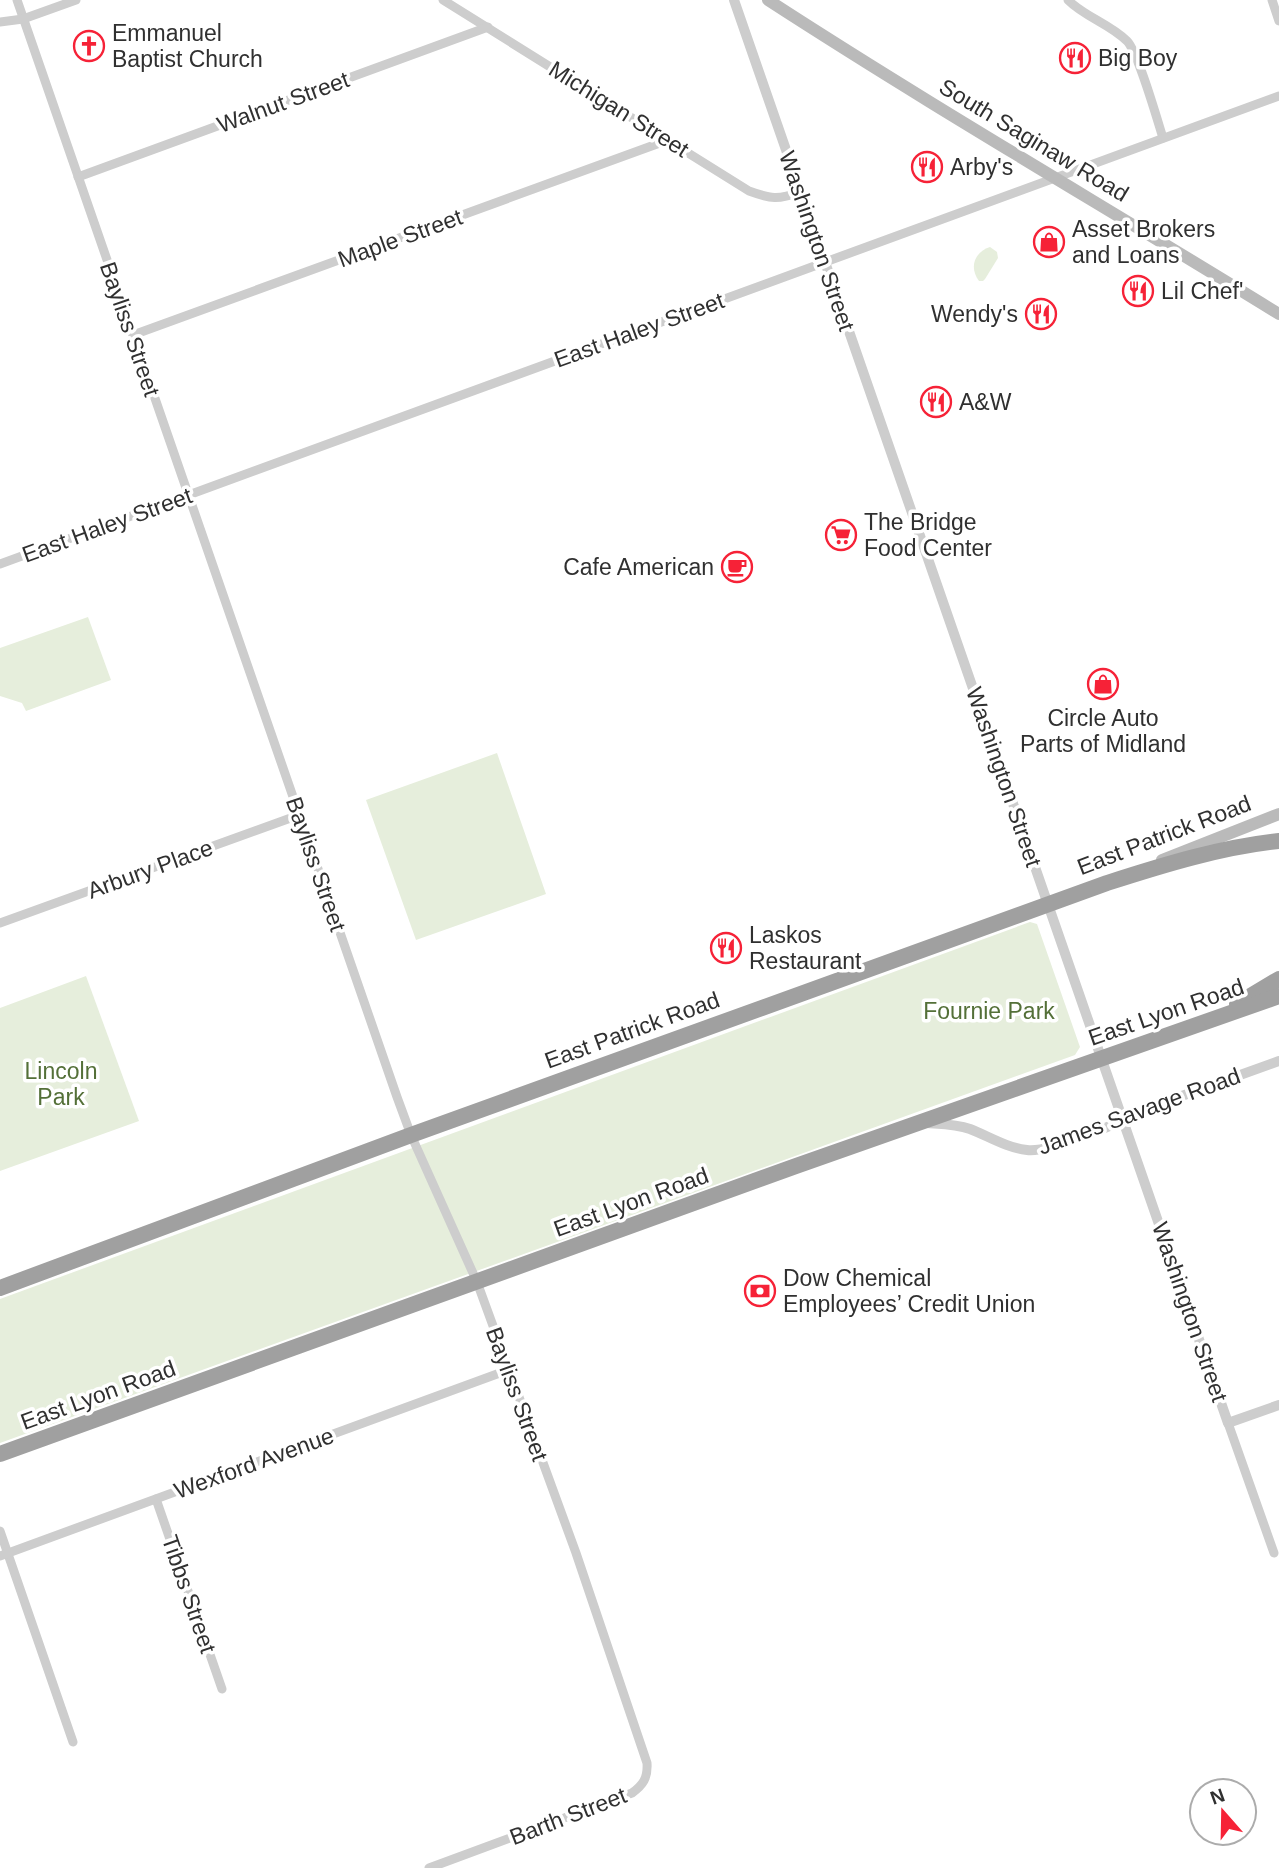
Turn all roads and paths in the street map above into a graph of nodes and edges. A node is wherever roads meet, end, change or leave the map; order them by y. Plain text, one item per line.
1 (17, 0) edge
2 (76, 0) edge
3 (443, 0) edge
4 (734, 0) edge
5 (768, 0) edge
6 (1069, 0) edge
7 (1272, 0) edge
8 (23, 19) junction
9 (1279, 21) edge
10 (0, 22) edge
11 (488, 27) junction
12 (1279, 96) edge
13 (1163, 138) junction
14 (668, 140) junction
15 (78, 177) junction
16 (1055, 179) junction
17 (800, 192) junction
18 (825, 262) junction
19 (1279, 314) edge
20 (133, 335) junction
21 (188, 495) junction
22 (0, 564) edge
23 (1279, 814) edge
24 (299, 815) junction
25 (1279, 841) edge
26 (1107, 883) junction
27 (1048, 904) junction
28 (0, 923) edge
29 (1279, 979) edge
30 (1279, 996) edge
31 (1222, 1016) junction
32 (1102, 1059) junction
33 (1279, 1060) edge
34 (1124, 1121) junction
35 (917, 1123) junction
36 (411, 1135) junction
37 (477, 1282) junction
38 (0, 1288) edge
39 (508, 1370) junction
40 (1279, 1405) edge
41 (1228, 1423) junction
42 (0, 1454) edge
43 (156, 1499) junction
44 (0, 1531) edge
45 (1274, 1553) dead end
46 (4, 1555) edge
47 (222, 1689) dead end
48 (634, 1722) joint
49 (73, 1742) dead end
50 (429, 1868) edge

1 - 8 street, Bayliss Street
2 - 8 street
3 - 11 street, Michigan Street
4 - 17 street, Washington Street
5 - 16 main road, South Saginaw Road
6 - 13 street
7 - 9 street
8 - 10 street
8 - 15 street, Bayliss Street
11 - 14 street, Michigan Street
11 - 15 street, Walnut Street
12 - 13 street, East Haley Street
13 - 16 street, East Haley Street
14 - 17 street, Michigan Street
14 - 20 street, Maple Street
15 - 20 street, Bayliss Street
16 - 18 street, East Haley Street
16 - 19 main road, South Saginaw Road
17 - 18 street, Washington Street
18 - 21 street, East Haley Street
18 - 27 street, Washington Street
20 - 21 street, Bayliss Street
21 - 22 street, East Haley Street
21 - 24 street, Bayliss Street
23 - 26 main road, East Patrick Road
24 - 28 street, Arbury Place
24 - 36 street, Bayliss Street
25 - 26 highway
26 - 27 highway, East Patrick Road
27 - 32 street, Washington Street
27 - 36 highway, East Patrick Road
29 - 31 highway
30 - 31 highway, East Lyon Road
31 - 32 highway, East Lyon Road
32 - 34 street, Washington Street
32 - 35 highway, East Lyon Road
33 - 34 street, James Savage Road
34 - 35 street, James Savage Road
34 - 41 street, Washington Street
35 - 37 highway, East Lyon Road
36 - 37 street, Bayliss Street
36 - 38 highway, East Patrick Road
37 - 39 street, Bayliss Street
37 - 42 highway, East Lyon Road
39 - 43 street, Wexford Avenue
39 - 48 street, Bayliss Street
40 - 41 street
41 - 45 street, Washington Street
43 - 46 street, Wexford Avenue
43 - 47 street, Tibbs Street
44 - 46 street
46 - 49 street
48 - 50 street, Barth Street

